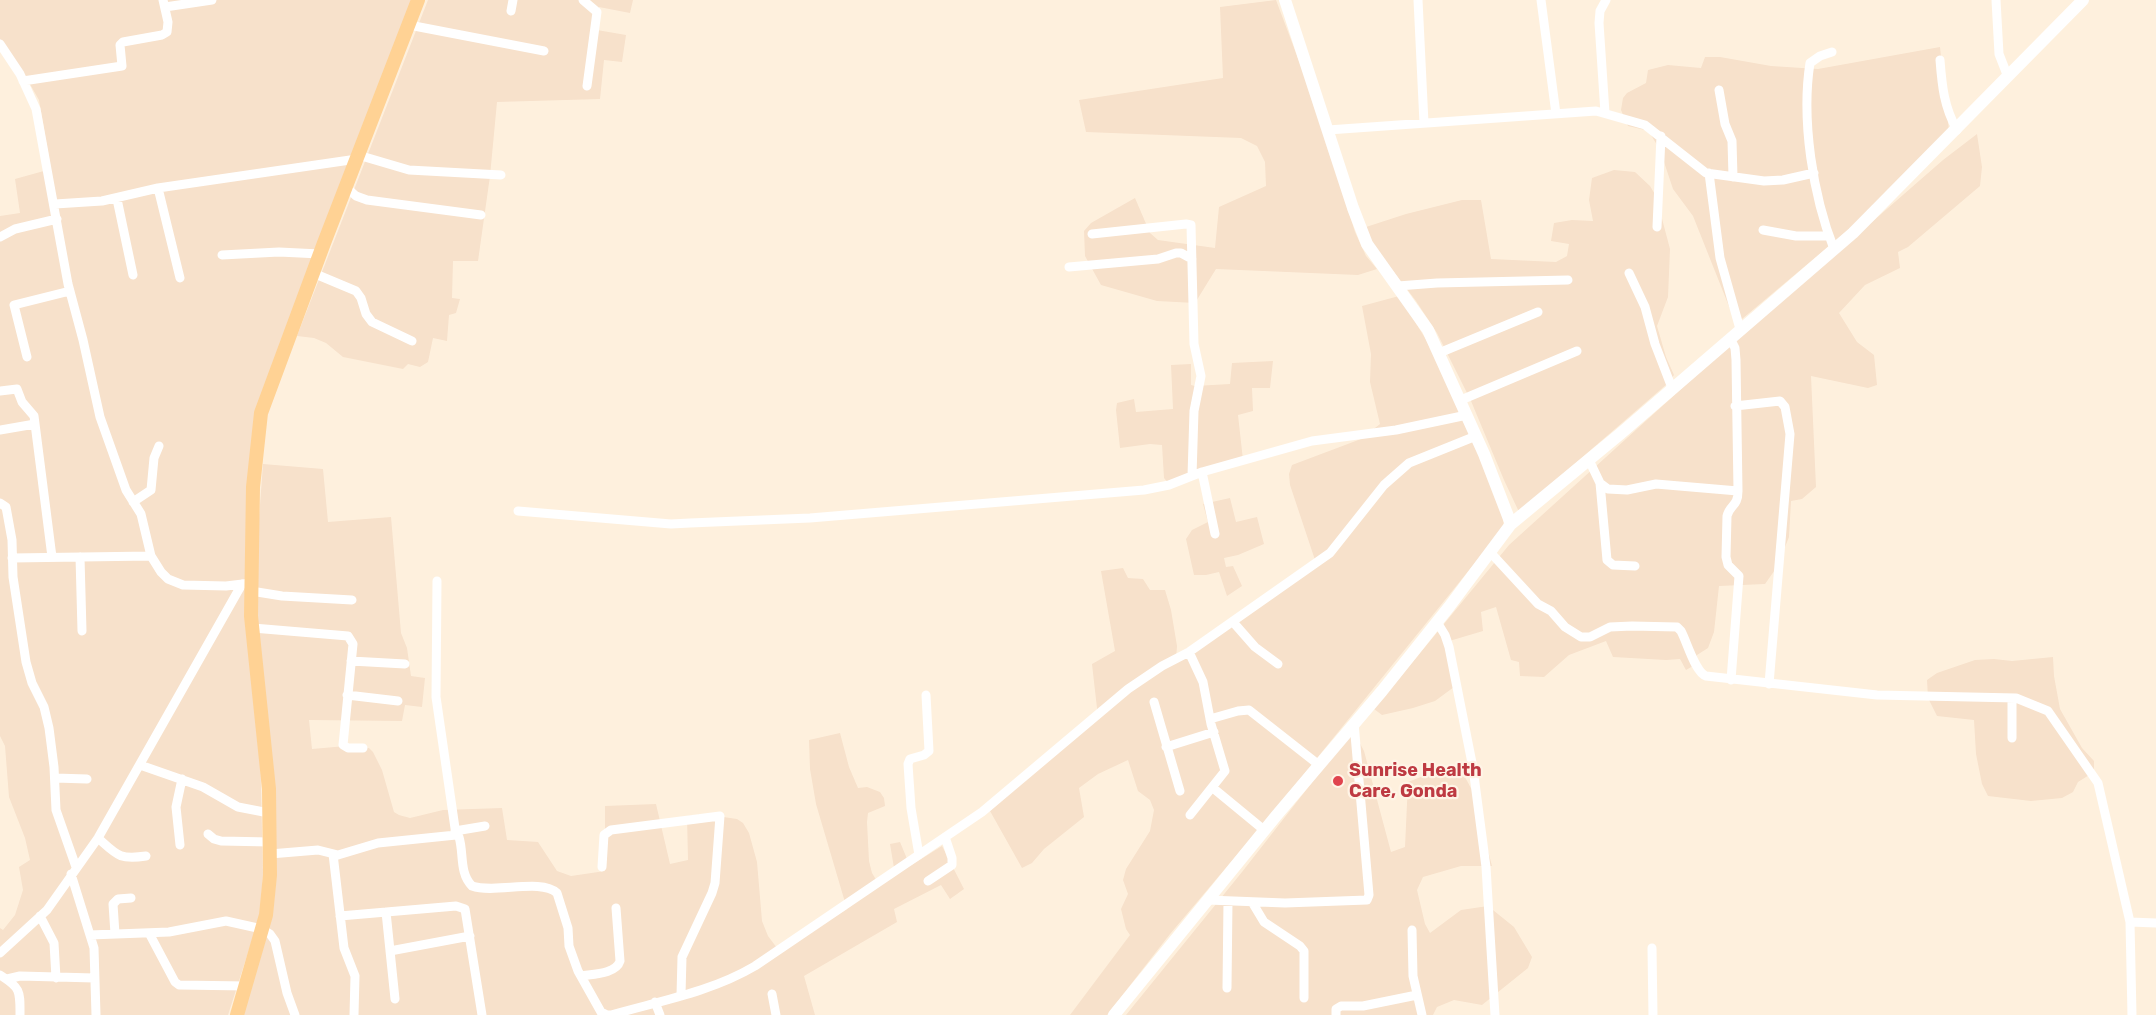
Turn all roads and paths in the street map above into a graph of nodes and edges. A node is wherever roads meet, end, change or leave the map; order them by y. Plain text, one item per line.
1 (212, 0) edge
2 (418, 0) edge
3 (513, 0) edge
4 (583, 0) edge
5 (1285, 0) edge
6 (1418, 0) edge
7 (1541, 0) edge
8 (1606, 0) edge
9 (1996, 0) edge
10 (2083, 0) edge
11 (164, 4) edge
12 (511, 10) dead end
13 (409, 25) junction
14 (0, 44) edge
15 (544, 51) dead end
16 (1832, 52) dead end
17 (1940, 60) dead end
18 (2008, 77) junction
19 (23, 81) junction
20 (587, 86) dead end
21 (1719, 90) dead end
22 (1605, 113) junction
23 (1556, 114) junction
24 (1424, 123) junction
25 (1328, 130) junction
26 (1956, 130) junction
27 (1661, 136) junction
28 (358, 157) junction
29 (1709, 173) junction
30 (1814, 173) junction
31 (501, 175) dead end
32 (1733, 177) junction
33 (346, 187) junction
34 (158, 188) junction
35 (117, 198) junction
36 (55, 204) junction
37 (481, 214) dead end
38 (57, 220) junction
39 (1657, 226) dead end
40 (1763, 230) dead end
41 (1092, 234) dead end
42 (1829, 236) junction
43 (0, 237) edge
44 (1834, 249) junction
45 (320, 254) junction
46 (222, 255) dead end
47 (1192, 259) junction
48 (1069, 267) dead end
49 (313, 273) junction
50 (1629, 273) dead end
51 (133, 275) dead end
52 (180, 278) dead end
53 (1568, 280) dead end
54 (1398, 286) junction
55 (70, 291) junction
56 (1538, 312) dead end
57 (1740, 329) junction
58 (1730, 338) junction
59 (412, 342) dead end
60 (1577, 351) dead end
61 (1439, 353) junction
62 (27, 357) dead end
63 (1672, 388) junction
64 (0, 391) edge
65 (1461, 400) junction
66 (1736, 406) junction
67 (1467, 415) junction
68 (35, 424) junction
69 (0, 430) edge
70 (1476, 436) junction
71 (159, 446) dead end
72 (1589, 460) junction
73 (1202, 472) junction
74 (1192, 476) junction
75 (1600, 483) junction
76 (1738, 492) junction
77 (0, 502) edge
78 (133, 502) junction
79 (518, 511) dead end
80 (1511, 524) junction
81 (1215, 534) dead end
82 (1490, 552) junction
83 (151, 556) junction
84 (52, 557) junction
85 (80, 557) junction
86 (12, 558) junction
87 (1636, 566) dead end
88 (437, 581) dead end
89 (248, 586) junction
90 (352, 600) dead end
91 (1233, 622) junction
92 (1437, 622) junction
93 (252, 628) junction
94 (82, 631) dead end
95 (1189, 652) junction
96 (351, 661) junction
97 (404, 664) dead end
98 (1278, 664) dead end
99 (1731, 680) junction
100 (1769, 684) junction
101 (347, 695) junction
102 (926, 695) dead end
103 (2012, 698) junction
104 (398, 701) dead end
105 (1154, 702) dead end
106 (1210, 719) junction
107 (1354, 723) junction
108 (1214, 732) junction
109 (2012, 738) dead end
110 (1166, 747) junction
111 (362, 748) dead end
112 (140, 765) junction
113 (1319, 765) junction
114 (54, 778) junction
115 (87, 779) dead end
116 (182, 779) junction
117 (1213, 788) junction
118 (1180, 791) dead end
119 (270, 813) junction
120 (1190, 815) dead end
121 (484, 826) dead end
122 (1264, 830) junction
123 (455, 833) junction
124 (208, 834) dead end
125 (945, 837) junction
126 (98, 838) junction
127 (180, 845) dead end
128 (270, 848) junction
129 (333, 854) junction
130 (919, 855) junction
131 (146, 856) dead end
132 (602, 867) dead end
133 (74, 870) junction
134 (928, 881) dead end
135 (132, 898) dead end
136 (1208, 900) junction
137 (1228, 901) junction
138 (1252, 902) junction
139 (616, 908) dead end
140 (386, 912) junction
141 (40, 916) junction
142 (340, 916) junction
143 (2130, 922) junction
144 (2156, 923) edge
145 (262, 930) junction
146 (1412, 930) dead end
147 (149, 933) junction
148 (116, 934) junction
149 (90, 935) junction
150 (470, 936) junction
151 (1652, 948) dead end
152 (390, 951) junction
153 (0, 953) edge
154 (581, 976) junction
155 (11, 977) edge
156 (56, 978) junction
157 (94, 978) junction
158 (246, 986) junction
159 (1227, 988) dead end
160 (772, 994) dead end
161 (681, 995) junction
162 (1417, 995) junction
163 (1304, 998) dead end
164 (396, 999) dead end
165 (655, 1002) junction
166 (20, 1015) edge
167 (96, 1015) edge
168 (237, 1015) edge
169 (295, 1015) edge
170 (354, 1015) edge
171 (482, 1015) edge
172 (607, 1015) edge
173 (660, 1015) edge
174 (776, 1015) edge
175 (1114, 1015) edge
176 (1336, 1015) edge
177 (1422, 1015) edge
178 (1495, 1015) edge
179 (1653, 1015) edge
180 (2132, 1015) edge

1 - 11 street
2 - 13 main road
3 - 12 street
4 - 20 street
5 - 25 main road
6 - 24 street
7 - 23 street
8 - 22 street
9 - 18 street
10 - 18 main road
11 - 19 street
13 - 15 street
13 - 28 main road
14 - 19 street
16 - 30 street
17 - 26 street
18 - 26 main road
19 - 36 street
21 - 32 street
22 - 23 street
22 - 27 street
23 - 24 street
24 - 25 street
25 - 54 main road
26 - 44 main road
27 - 29 street
27 - 39 street
28 - 31 street
28 - 33 main road
28 - 34 street
29 - 32 street
29 - 57 street
30 - 32 street
30 - 42 street
33 - 37 street
33 - 45 main road
34 - 35 street
34 - 52 street
35 - 36 street
35 - 51 street
36 - 38 street
38 - 43 street
38 - 55 street
40 - 42 street
41 - 47 street
42 - 44 street
44 - 57 main road
45 - 46 street
45 - 49 main road
47 - 48 street
47 - 74 street
49 - 59 street
49 - 89 main road
50 - 63 street
53 - 54 street
54 - 61 main road
55 - 62 street
55 - 78 street
56 - 61 street
57 - 58 main road
58 - 63 main road
58 - 66 street
60 - 65 street
61 - 65 main road
63 - 72 main road
64 - 68 street
65 - 67 main road
66 - 76 street
66 - 100 street
67 - 70 main road
67 - 73 street
68 - 69 street
68 - 84 street
70 - 80 main road
70 - 91 street
71 - 78 street
72 - 75 street
72 - 80 main road
73 - 74 street
73 - 81 street
74 - 79 street
75 - 76 street
75 - 87 street
76 - 99 street
77 - 86 street
78 - 83 street
80 - 82 main road
82 - 92 main road
82 - 99 street
83 - 85 street
83 - 89 street
84 - 85 street
84 - 86 street
85 - 94 street
86 - 114 street
88 - 123 street
89 - 90 street
89 - 93 main road
89 - 112 street
91 - 95 street
91 - 98 street
92 - 107 main road
92 - 178 street
93 - 96 street
93 - 119 main road
95 - 106 street
95 - 125 street
96 - 97 street
96 - 101 street
99 - 100 street
100 - 103 street
101 - 104 street
101 - 111 street
102 - 130 street
103 - 109 street
103 - 143 street
105 - 110 street
106 - 108 street
106 - 113 street
107 - 113 main road
107 - 138 street
108 - 110 street
108 - 117 street
110 - 118 street
112 - 116 street
112 - 126 street
113 - 122 main road
114 - 115 street
114 - 133 street
116 - 119 street
116 - 127 street
117 - 120 street
117 - 122 street
119 - 128 main road
121 - 123 street
122 - 136 main road
123 - 129 street
123 - 154 street
124 - 128 street
125 - 130 street
125 - 134 street
126 - 131 street
126 - 133 street
128 - 129 street
128 - 145 main road
129 - 142 street
130 - 161 street
132 - 161 street
133 - 141 street
133 - 149 street
135 - 148 street
136 - 137 street
136 - 175 main road
137 - 138 street
137 - 159 street
138 - 163 street
139 - 154 street
140 - 142 street
140 - 150 street
140 - 152 street
141 - 153 street
141 - 156 street
142 - 170 street
143 - 144 street
143 - 180 street
145 - 147 street
145 - 158 main road
145 - 169 street
146 - 162 street
147 - 148 street
147 - 158 street
148 - 149 street
149 - 157 street
150 - 152 street
150 - 171 street
151 - 179 street
152 - 164 street
154 - 172 street
155 - 156 street
155 - 166 street
156 - 157 street
157 - 167 street
158 - 168 main road
160 - 174 street
161 - 165 street
162 - 176 street
162 - 177 street
165 - 172 street
165 - 173 street

